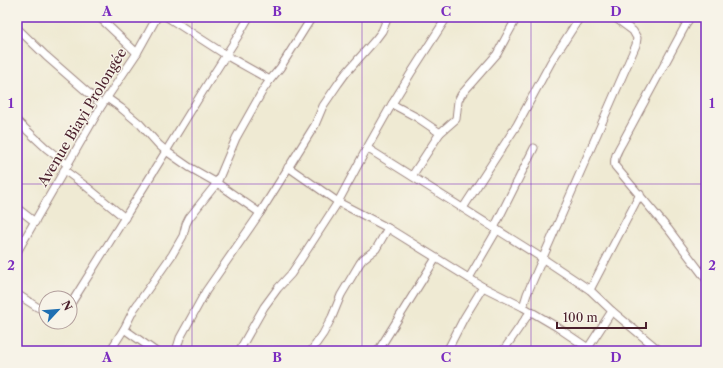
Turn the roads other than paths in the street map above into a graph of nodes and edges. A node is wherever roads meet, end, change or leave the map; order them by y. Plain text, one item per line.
1 (99, 17) edge
2 (157, 17) edge
3 (167, 17) edge
4 (248, 17) edge
5 (312, 17) edge
6 (388, 17) edge
7 (447, 17) edge
8 (517, 17) edge
9 (580, 17) edge
10 (614, 17) edge
11 (690, 17) edge
12 (17, 28) edge
13 (136, 53) junction
14 (226, 55) junction
15 (270, 80) junction
16 (107, 98) junction
17 (392, 104) junction
18 (102, 105) junction
19 (17, 121) edge
20 (440, 133) junction
21 (367, 148) junction
22 (534, 148) dead end
23 (166, 151) junction
24 (288, 167) junction
25 (66, 168) junction
26 (412, 176) junction
27 (217, 183) junction
28 (640, 194) junction
29 (338, 202) junction
30 (17, 208) edge
31 (463, 208) junction
32 (260, 213) junction
33 (125, 218) junction
34 (35, 222) junction
35 (388, 228) junction
36 (496, 229) junction
37 (17, 252) edge
38 (436, 258) junction
39 (542, 258) junction
40 (469, 278) junction
41 (706, 279) edge
42 (483, 287) junction
43 (590, 290) junction
44 (78, 292) edge
45 (17, 294) edge
46 (38, 307) edge
47 (523, 307) junction
48 (612, 311) junction
49 (530, 312) junction
50 (124, 329) junction
51 (587, 350) edge
52 (657, 350) edge
53 (110, 351) edge
54 (155, 351) edge
55 (176, 351) edge
56 (239, 351) edge
57 (312, 351) edge
58 (378, 351) edge
59 (447, 351) edge
60 (503, 351) edge

1 - 13 street
2 - 13 street, Avenue Biayi Prolongée
3 - 14 street
4 - 14 street
5 - 15 street
6 - 24 street
7 - 17 street
8 - 20 street
9 - 31 street
10 - 39 street
11 - 28 street
12 - 18 street
13 - 16 street, Avenue Biayi Prolongée
14 - 15 street
14 - 23 street
15 - 27 street
16 - 18 street, Avenue Biayi Prolongée
16 - 23 street
17 - 20 street
17 - 21 street
18 - 25 street, Avenue Biayi Prolongée
19 - 25 street
20 - 26 street
21 - 26 street
21 - 29 street
22 - 36 street
23 - 27 street
23 - 33 street
24 - 29 street
24 - 32 street
25 - 33 street
25 - 34 street, Avenue Biayi Prolongée
26 - 31 street
27 - 32 street
27 - 50 street
28 - 41 street
28 - 43 street
29 - 35 street
29 - 56 street
30 - 34 street
31 - 36 street
32 - 55 street
33 - 44 street
34 - 37 street, Avenue Biayi Prolongée
35 - 38 street
35 - 57 street
36 - 39 street
36 - 40 street
38 - 40 street
38 - 58 street
39 - 43 street
39 - 47 street
40 - 42 street
42 - 47 street
42 - 59 street
43 - 48 street
45 - 46 street
47 - 49 street
48 - 51 street
48 - 52 street
49 - 51 street
49 - 60 street
50 - 53 street
50 - 54 street

